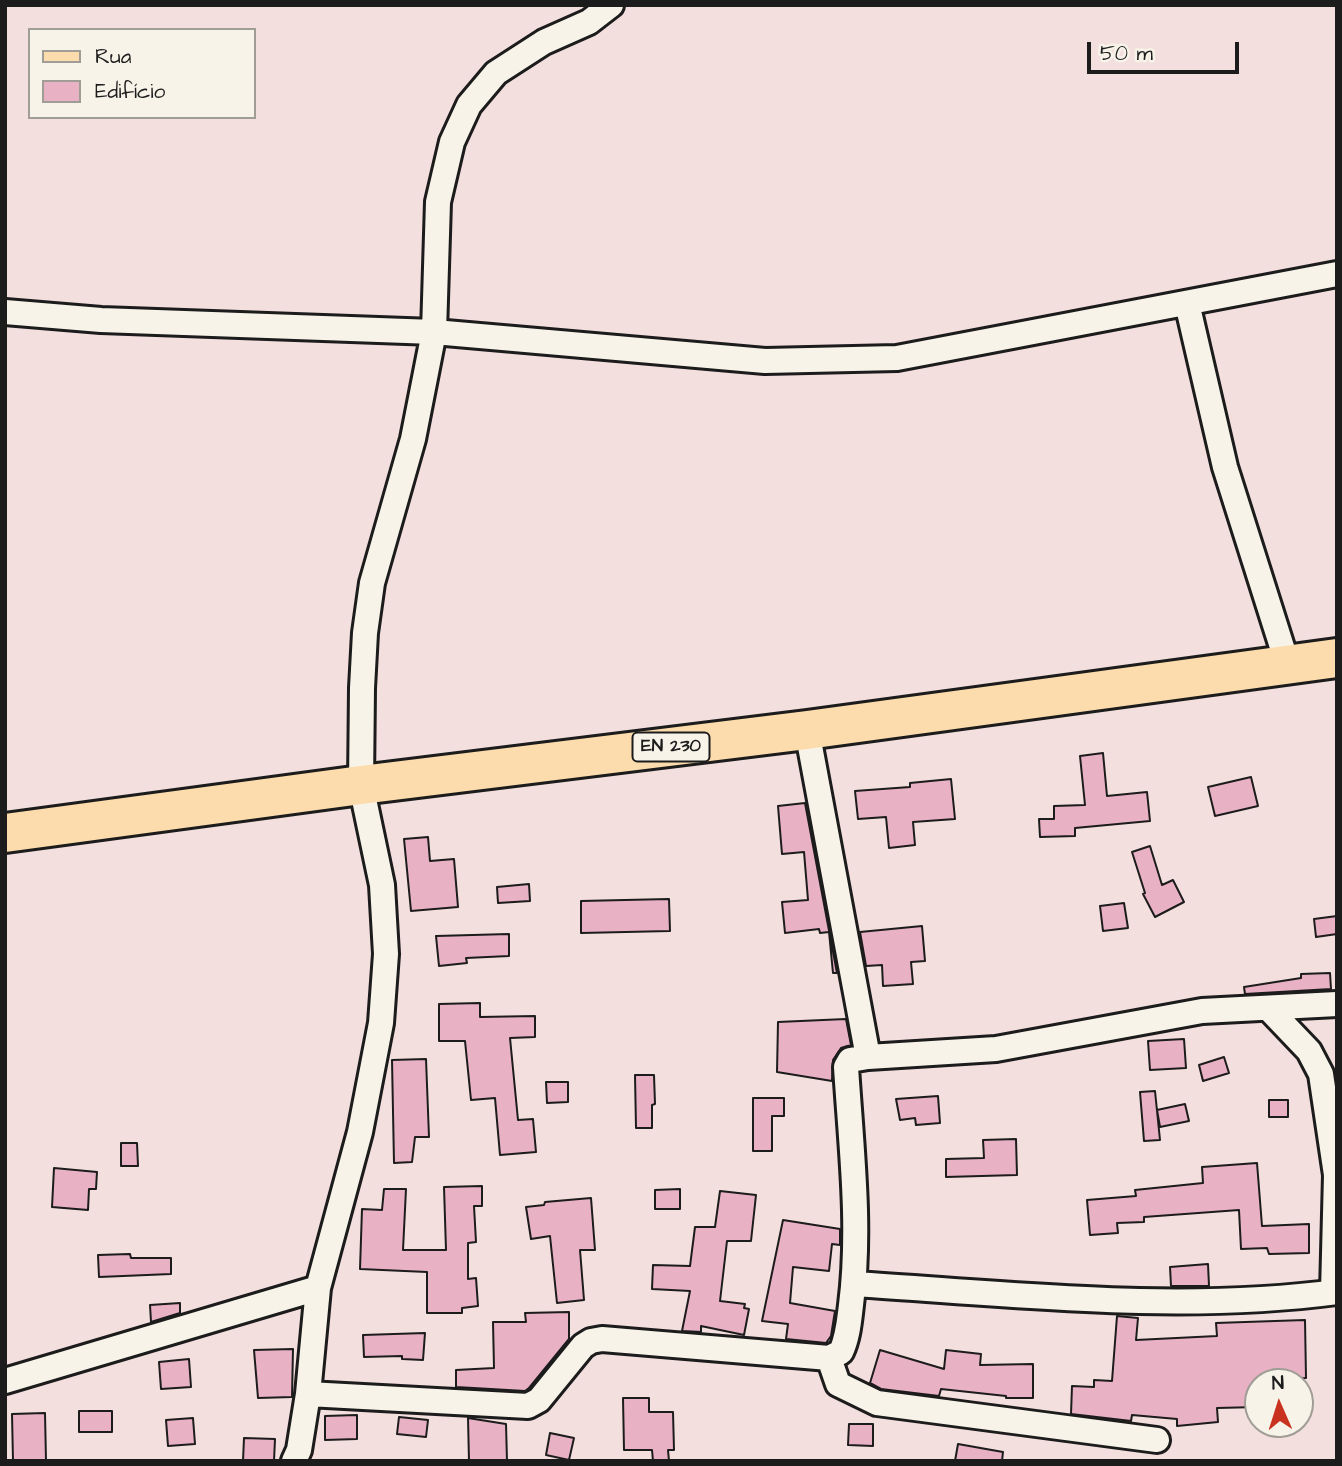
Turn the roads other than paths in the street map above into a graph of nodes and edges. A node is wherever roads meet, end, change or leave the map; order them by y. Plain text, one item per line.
1 (611, 5) edge
2 (1337, 274) edge
3 (1187, 303) junction
4 (5, 312) edge
5 (434, 332) junction
6 (1337, 658) edge
7 (1288, 666) junction
8 (807, 730) junction
9 (361, 785) junction
10 (5, 833) edge
11 (1337, 1004) edge
12 (1268, 1008) junction
13 (868, 1057) junction
14 (854, 1283) junction
15 (318, 1288) junction
16 (1335, 1292) edge
17 (829, 1358) junction
18 (5, 1381) edge
19 (308, 1394) junction
20 (1157, 1440) dead end
21 (294, 1461) edge

1 - 5 street
2 - 3 street
3 - 5 street
3 - 7 street
4 - 5 street
5 - 9 street
6 - 7 main road, EN 230
7 - 8 main road, EN 230
8 - 9 main road, EN 230
8 - 13 street
9 - 10 main road, EN 230
9 - 15 street
11 - 12 street
12 - 13 street
12 - 16 street
13 - 14 street
14 - 16 street
14 - 17 street
15 - 18 street
15 - 19 street
17 - 19 street
17 - 20 street
19 - 21 street

